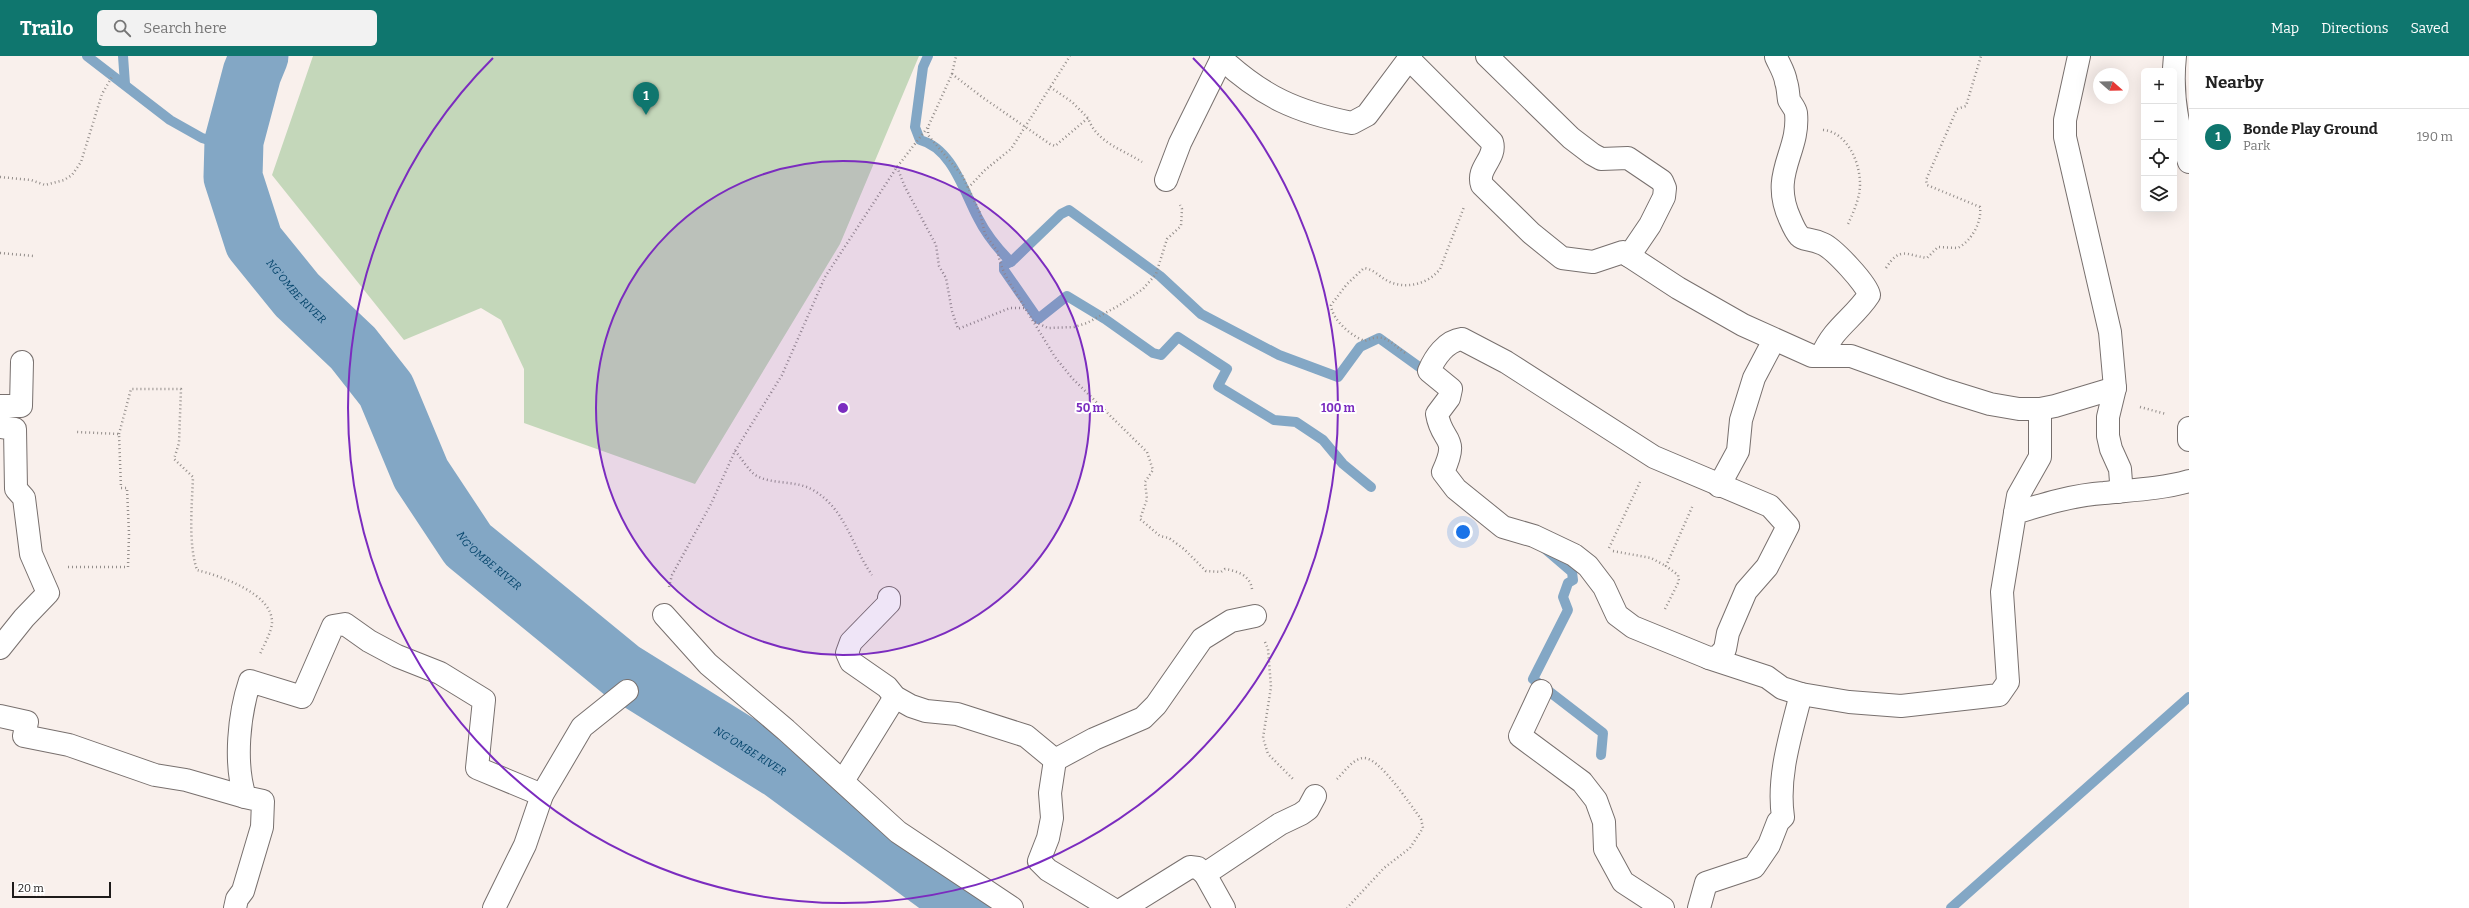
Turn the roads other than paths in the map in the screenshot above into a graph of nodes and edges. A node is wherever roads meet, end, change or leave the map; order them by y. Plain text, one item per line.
1 (1487, 56) edge
2 (1775, 56) edge
3 (2078, 56) edge
4 (2175, 56) edge
5 (1222, 57) edge
6 (1410, 58) edge
7 (2189, 162) edge
8 (1166, 180) road end
9 (1629, 256) junction
10 (1774, 340) junction
11 (1822, 355) junction
12 (22, 362) dead end
13 (2114, 391) junction
14 (0, 406) edge
15 (2040, 409) junction
16 (0, 427) edge
17 (2189, 428) edge
18 (2189, 440) edge
19 (2189, 481) edge
20 (1712, 483) junction
21 (2118, 492) junction
22 (2015, 513) junction
23 (889, 598) road end
24 (664, 615) road end
25 (1256, 616) road end
26 (0, 648) edge
27 (1709, 658) junction
28 (626, 691) dead end
29 (1541, 691) dead end
30 (1801, 694) junction
31 (895, 697) junction
32 (0, 716) edge
33 (1055, 760) junction
34 (842, 781) junction
35 (542, 795) junction
36 (1315, 796) road end
37 (245, 797) junction
38 (1205, 874) junction
39 (235, 908) edge
40 (494, 908) edge
41 (1012, 908) edge
42 (1111, 908) edge
43 (1124, 908) edge
44 (1224, 908) edge
45 (1663, 908) edge
46 (1699, 908) edge

1 - 9 street
2 - 11 street
3 - 13 street
4 - 7 street
5 - 6 street
5 - 8 street
6 - 9 street
9 - 10 street
10 - 11 street
10 - 20 street
11 - 15 street
12 - 14 street
13 - 15 street
13 - 21 street
15 - 22 street
16 - 26 street
17 - 18 street
19 - 21 street
20 - 27 street
20 - 27 street
21 - 22 street
22 - 30 street
23 - 31 street
24 - 34 street
25 - 33 street
27 - 30 street
28 - 35 street
29 - 45 street
30 - 46 street
31 - 33 street
31 - 34 street
32 - 37 street
33 - 42 street
34 - 41 street
35 - 37 street
35 - 40 street
36 - 38 street
37 - 39 street
38 - 43 street
38 - 44 street

